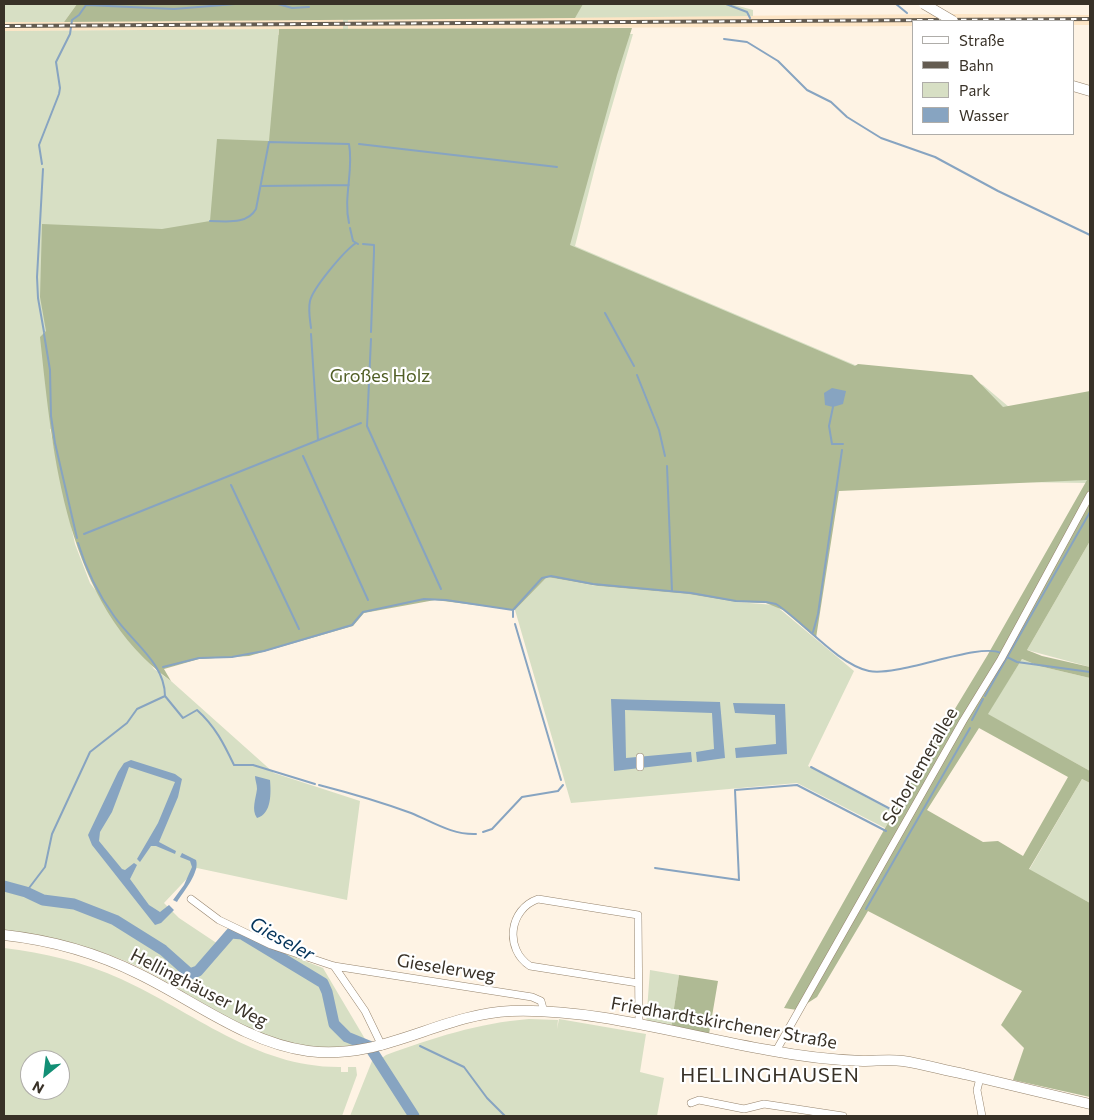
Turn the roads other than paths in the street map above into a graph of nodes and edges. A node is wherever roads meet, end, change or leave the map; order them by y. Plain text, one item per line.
1 (924, 4) edge
2 (951, 20) edge
3 (1074, 86) edge
4 (1090, 91) edge
5 (1090, 495) edge
6 (640, 757) dead end
7 (640, 767) dead end
8 (191, 899) dead end
9 (4, 936) edge
10 (334, 966) junction
11 (638, 983) junction
12 (544, 1012) junction
13 (639, 1025) junction
14 (380, 1047) junction
15 (776, 1052) junction
16 (980, 1078) junction
17 (691, 1103) dead end
18 (1090, 1104) edge
19 (843, 1116) edge
20 (982, 1116) edge

1 - 2 street, bridge
3 - 4 street
5 - 15 street, Schorlemerallee
6 - 7 street
8 - 10 street, Gieselerweg
9 - 14 street, Hellinghäuser Weg
10 - 12 street, Gieselerweg
10 - 14 street
11 - 11 street
11 - 13 street
12 - 13 street, Friedhardtskirchener Straße
12 - 14 street, Friedhardtskirchener Straße
13 - 15 street, Friedhardtskirchener Straße
15 - 16 street, Friedhardtskirchener Straße
16 - 18 street, Friedhardtskirchener Straße
16 - 20 street
17 - 19 street

